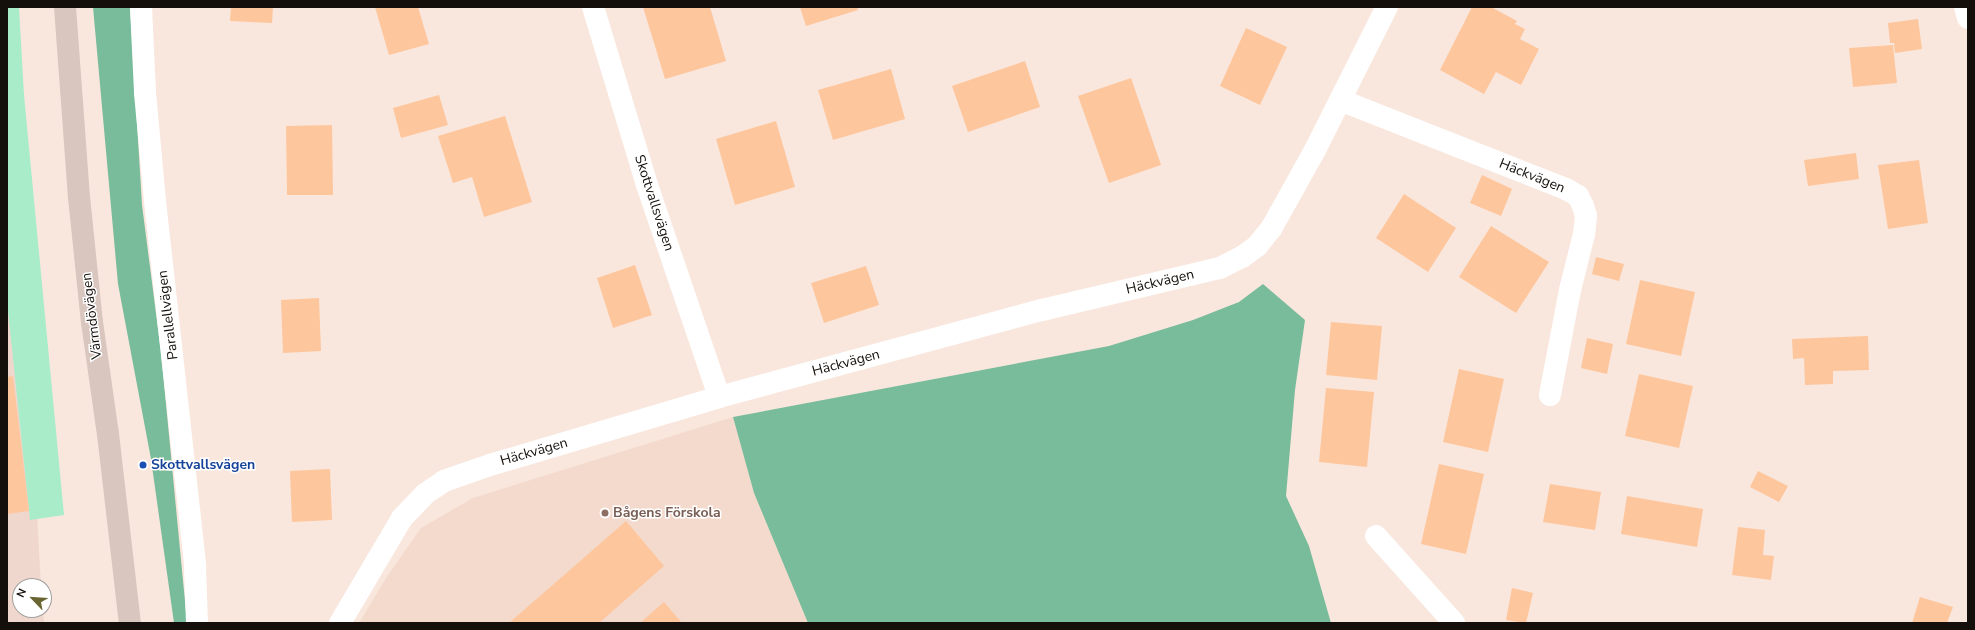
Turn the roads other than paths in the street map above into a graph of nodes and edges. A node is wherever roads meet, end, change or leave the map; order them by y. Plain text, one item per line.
1 (65, 7) edge
2 (141, 7) edge
3 (593, 7) edge
4 (1387, 7) edge
5 (1965, 7) edge
6 (1968, 18) edge
7 (1340, 100) junction
8 (1550, 395) dead end
9 (719, 397) junction
10 (1376, 536) dead end
11 (130, 623) edge
12 (196, 623) edge
13 (340, 623) edge
14 (1454, 623) edge

1 - 11 main road, Värmdövägen
2 - 12 street, Parallellvägen
3 - 9 street, Skottvallsvägen
4 - 7 street, Häckvägen
5 - 6 street
7 - 8 street, Häckvägen
7 - 9 street, Häckvägen
9 - 13 street, Häckvägen
10 - 14 street

